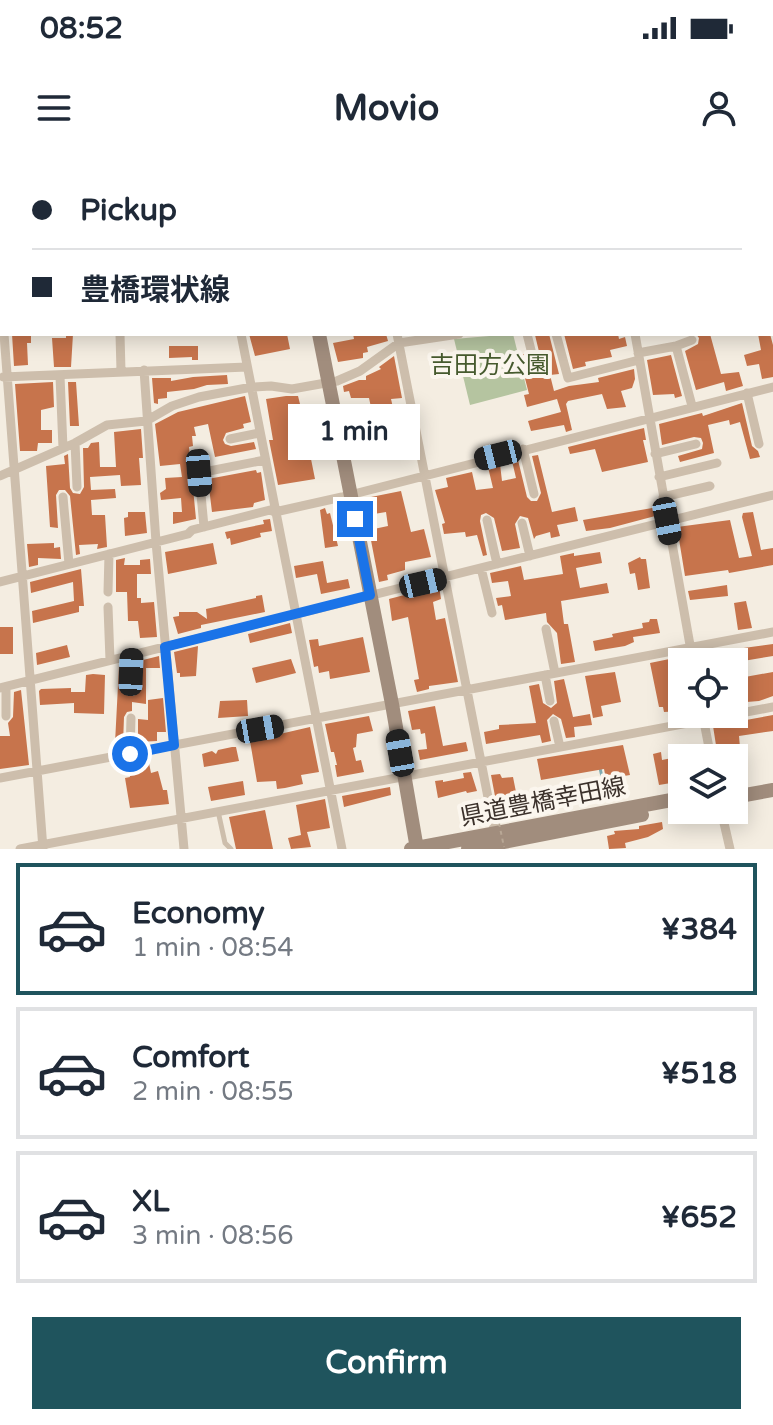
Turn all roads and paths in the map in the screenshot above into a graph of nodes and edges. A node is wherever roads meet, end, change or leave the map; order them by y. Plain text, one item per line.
1 (120, 336) edge
2 (241, 336) edge
3 (319, 336) edge
4 (435, 336) edge
5 (528, 336) edge
6 (557, 336) edge
7 (635, 336) edge
8 (3, 339) edge
9 (398, 339) edge
10 (692, 340) dead end
11 (676, 346) junction
12 (638, 356) junction
13 (535, 366) dead end
14 (247, 367) junction
15 (144, 370) junction
16 (121, 371) junction
17 (60, 376) junction
18 (3, 377) edge
19 (329, 382) junction
20 (252, 387) junction
21 (773, 387) edge
22 (747, 393) junction
23 (692, 406) junction
24 (649, 417) junction
25 (146, 421) junction
26 (259, 433) junction
27 (230, 439) dead end
28 (75, 443) junction
29 (696, 444) dead end
30 (759, 444) dead end
31 (63, 448) junction
32 (523, 449) junction
33 (0, 453) edge
34 (12, 453) junction
35 (655, 454) junction
36 (265, 460) junction
37 (717, 463) dead end
38 (13, 470) junction
39 (425, 474) junction
40 (0, 476) edge
41 (659, 477) junction
42 (710, 486) dead end
43 (77, 487) dead end
44 (350, 494) junction
45 (534, 494) dead end
46 (773, 495) edge
47 (63, 497) dead end
48 (663, 497) junction
49 (275, 512) junction
50 (487, 520) dead end
51 (667, 521) junction
52 (522, 523) dead end
53 (204, 527) junction
54 (156, 542) junction
55 (109, 554) junction
56 (530, 556) junction
57 (69, 564) junction
58 (497, 564) junction
59 (481, 568) junction
60 (22, 576) junction
61 (444, 578) junction
62 (0, 582) edge
63 (108, 592) dead end
64 (370, 595) junction
65 (108, 607) dead end
66 (492, 613) dead end
67 (297, 614) junction
68 (546, 629) dead end
69 (773, 632) edge
70 (165, 647) junction
71 (691, 648) joint
72 (668, 652) edge
73 (132, 655) junction
74 (110, 660) junction
75 (550, 674) junction
76 (29, 680) junction
77 (3, 687) edge
78 (131, 689) dead end
79 (467, 690) junction
80 (550, 701) dead end
81 (392, 704) junction
82 (773, 707) edge
83 (748, 712) edge
84 (6, 716) dead end
85 (131, 718) dead end
86 (317, 719) junction
87 (554, 721) dead end
88 (668, 728) edge
89 (174, 745) junction
90 (560, 747) junction
91 (130, 754) junction
92 (481, 762) junction
93 (37, 771) junction
94 (0, 778) edge
95 (404, 778) junction
96 (773, 781) edge
97 (748, 785) edge
98 (330, 790) junction
99 (773, 790) edge
100 (748, 794) edge
101 (668, 801) edge
102 (668, 810) edge
103 (218, 811) junction
104 (180, 819) junction
105 (724, 824) edge
106 (499, 839) edge
107 (43, 847) edge
108 (20, 849) edge
109 (184, 849) edge
110 (231, 849) edge
111 (342, 849) edge
112 (416, 849) edge
113 (468, 849) edge
114 (730, 849) edge

1 - 16 street
2 - 14 street
3 - 19 main road
4 - 9 street
5 - 13 street
6 - 12 street
7 - 12 street
8 - 18 street
9 - 19 street
9 - 39 street
10 - 11 street
11 - 12 street
11 - 23 street
12 - 24 street
14 - 15 street
14 - 20 street
15 - 16 street
15 - 25 street
16 - 17 street
17 - 18 street
17 - 31 street
18 - 34 street
19 - 20 street
19 - 44 main road
20 - 25 street
20 - 26 street
21 - 22 street
22 - 23 street
22 - 30 street
23 - 24 street
24 - 32 street
24 - 35 street
25 - 28 street
25 - 54 street
26 - 27 street
26 - 36 street
28 - 31 street
28 - 43 street
29 - 35 street
31 - 38 street
32 - 39 street
32 - 45 street
33 - 34 street
34 - 38 street
35 - 41 street
36 - 49 street
36 - 53 street
37 - 41 street
38 - 40 street
38 - 60 street
39 - 44 street
39 - 61 street
41 - 48 street
42 - 48 street
44 - 49 street
44 - 64 main road
46 - 51 street
47 - 57 street
48 - 51 street
49 - 53 street
49 - 67 street
50 - 58 street
51 - 56 street
51 - 71 street
52 - 56 street
53 - 54 street
54 - 55 street
54 - 70 street
55 - 57 street
55 - 63 street
56 - 58 street
57 - 60 street
58 - 59 street
59 - 61 street
59 - 66 street
60 - 62 street
60 - 76 street
61 - 64 street
61 - 79 street
64 - 67 street
64 - 81 main road
65 - 74 street
67 - 70 street
67 - 86 street
68 - 75 street
69 - 71 street
70 - 73 street
70 - 89 street
72 - 75 street
73 - 74 street
73 - 78 street
74 - 76 street
75 - 79 street
75 - 80 street
76 - 77 street
76 - 93 street
77 - 84 street
79 - 81 street
79 - 92 street
81 - 86 street
81 - 95 main road
82 - 83 street
85 - 91 street
86 - 89 street
86 - 98 street
87 - 90 street
88 - 90 street
89 - 91 street
89 - 104 street
90 - 92 street
91 - 93 street
92 - 95 street
92 - 106 street
93 - 94 street
93 - 107 street
95 - 98 street
95 - 112 main road
96 - 97 main road
98 - 103 street
98 - 111 street
99 - 100 main road
101 - 106 main road, 県道豊橋幸田線
102 - 106 main road, 県道豊橋幸田線
103 - 104 street
103 - 110 lane
104 - 107 street
104 - 109 street
105 - 114 street
106 - 112 main road, 県道豊橋幸田線
106 - 113 main road, 県道豊橋幸田線
107 - 108 street

